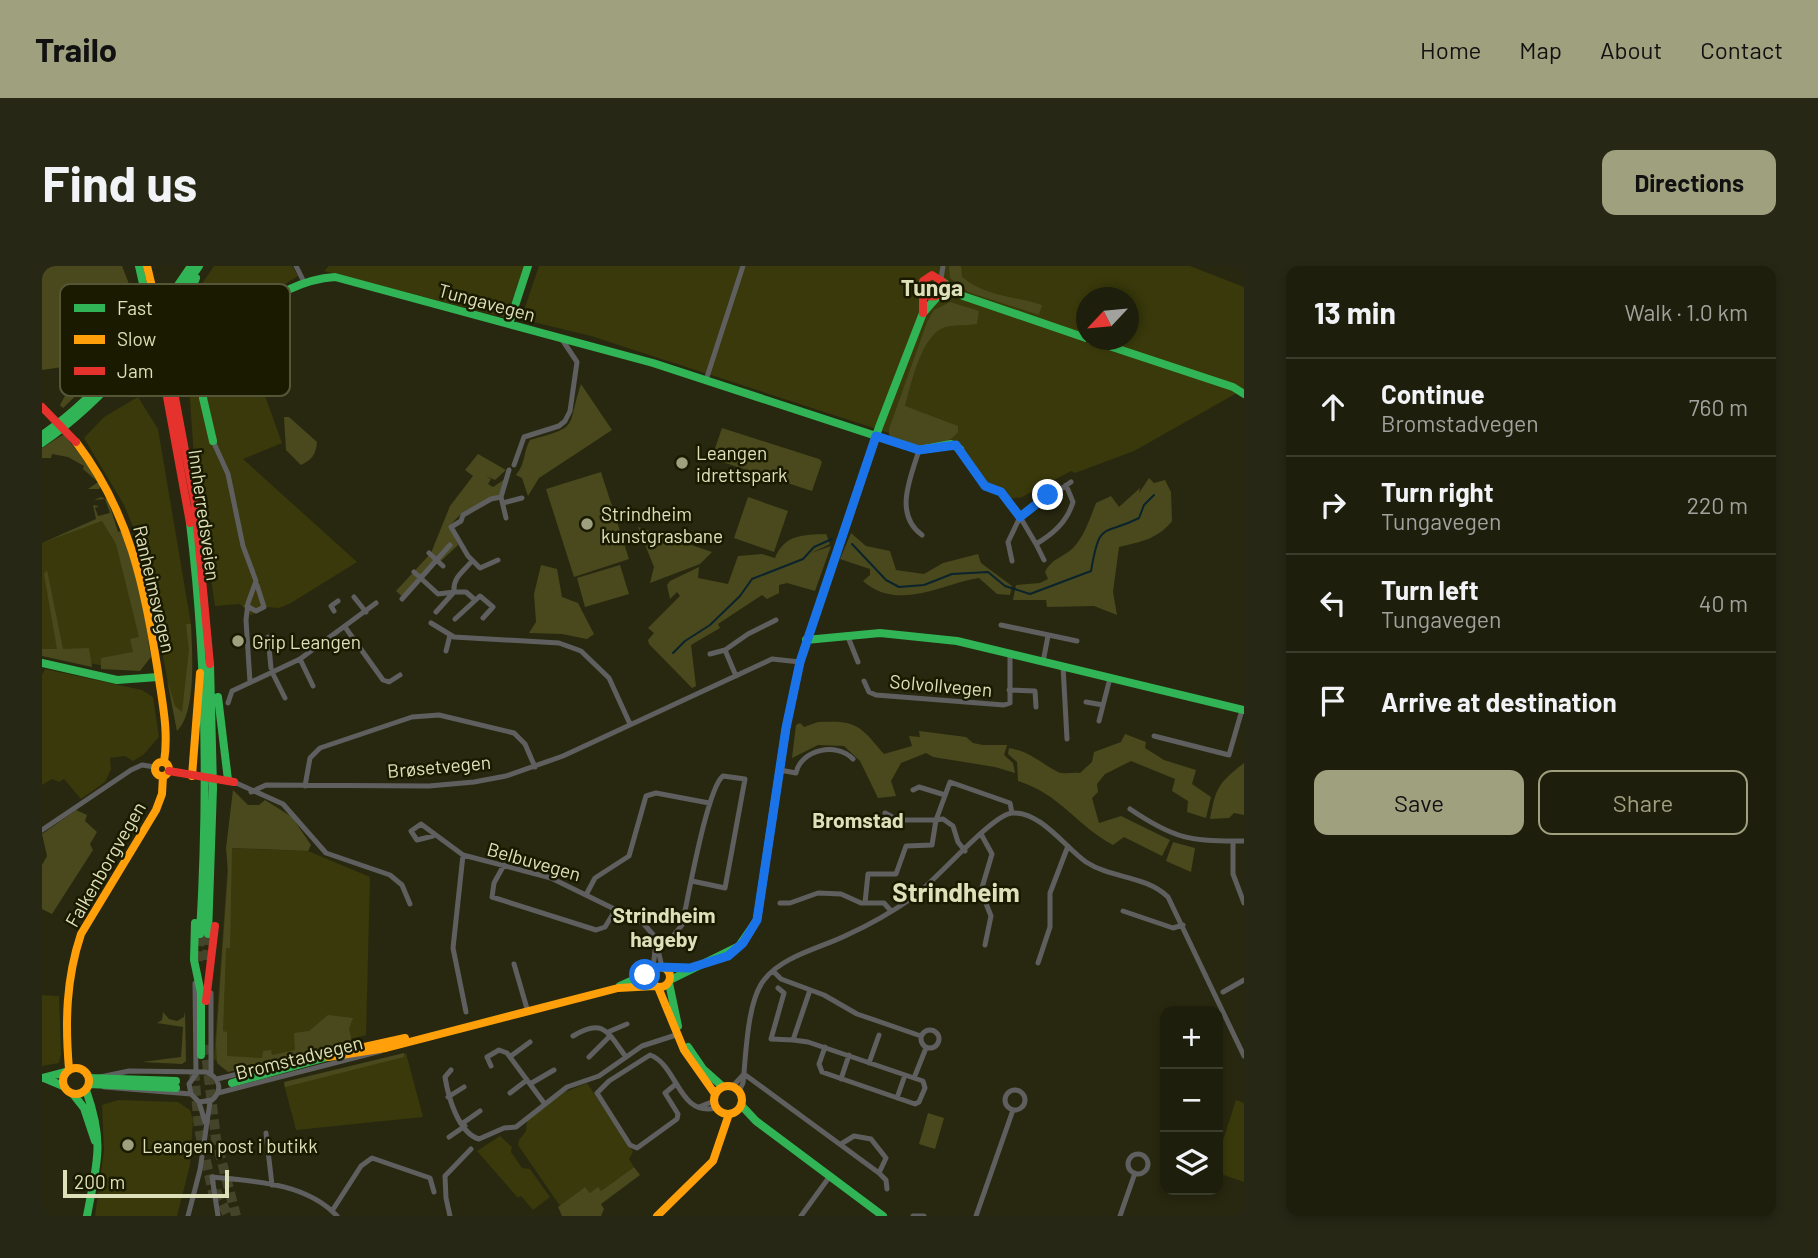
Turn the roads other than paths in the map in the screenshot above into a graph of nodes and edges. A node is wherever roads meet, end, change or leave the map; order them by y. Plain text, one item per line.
1 (139, 266) edge
2 (147, 266) edge
3 (191, 266) edge
4 (201, 266) edge
5 (296, 266) edge
6 (528, 266) edge
7 (743, 266) edge
8 (935, 266) edge
9 (943, 266) edge
10 (928, 276) junction
11 (942, 281) junction
12 (304, 282) junction
13 (143, 284) edge
14 (151, 284) edge
15 (178, 284) edge
16 (188, 284) edge
17 (192, 284) edge
18 (290, 289) edge
19 (923, 292) junction
20 (938, 296) junction
21 (963, 296) junction
22 (923, 313) junction
23 (509, 324) junction
24 (1076, 335) edge
25 (561, 338) junction
26 (1122, 350) edge
27 (706, 380) junction
28 (1233, 387) junction
29 (1244, 388) edge
30 (1244, 394) edge
31 (93, 396) edge
32 (102, 396) edge
33 (170, 396) edge
34 (174, 396) edge
35 (181, 396) edge
36 (203, 396) edge
37 (42, 407) edge
38 (183, 427) junction
39 (42, 435) edge
40 (876, 436) junction
41 (213, 441) joint
42 (42, 443) edge
43 (960, 449) joint
44 (919, 450) junction
45 (514, 465) dead end
46 (509, 470) dead end
47 (522, 498) dead end
48 (502, 500) junction
49 (1020, 517) junction
50 (506, 518) dead end
51 (441, 525) dead end
52 (451, 527) junction
53 (922, 535) dead end
54 (1036, 544) junction
55 (450, 545) dead end
56 (429, 553) dead end
57 (436, 559) junction
58 (498, 560) dead end
59 (1044, 560) dead end
60 (472, 561) junction
61 (1012, 561) dead end
62 (443, 566) dead end
63 (414, 572) dead end
64 (449, 572) dead end
65 (419, 577) junction
66 (455, 578) junction
67 (257, 585) junction
68 (454, 592) junction
69 (354, 597) dead end
70 (402, 598) dead end
71 (474, 599) junction
72 (338, 601) dead end
73 (376, 603) dead end
74 (247, 606) junction
75 (334, 611) dead end
76 (366, 612) junction
77 (436, 612) dead end
78 (483, 618) dead end
79 (455, 619) dead end
80 (776, 620) dead end
81 (431, 623) dead end
82 (1001, 625) dead end
83 (345, 627) junction
84 (450, 635) junction
85 (1048, 636) junction
86 (268, 637) dead end
87 (807, 637) junction
88 (848, 637) junction
89 (1077, 641) dead end
90 (725, 650) junction
91 (446, 651) dead end
92 (207, 652) junction
93 (710, 654) dead end
94 (1010, 655) junction
95 (300, 659) junction
96 (800, 662) junction
97 (858, 662) dead end
98 (1043, 662) junction
99 (42, 663) edge
100 (1063, 666) junction
101 (272, 670) junction
102 (400, 675) dead end
103 (736, 676) junction
104 (158, 677) junction
105 (1110, 678) junction
106 (864, 681) dead end
107 (250, 682) junction
108 (313, 686) dead end
109 (1009, 690) junction
110 (285, 698) dead end
111 (1086, 702) dead end
112 (228, 703) dead end
113 (1103, 705) junction
114 (1036, 708) dead end
115 (1243, 710) edge
116 (1099, 721) dead end
117 (630, 724) junction
118 (1154, 736) dead end
119 (1067, 739) dead end
120 (853, 759) dead end
121 (164, 762) junction
122 (535, 766) junction
123 (155, 767) junction
124 (780, 770) junction
125 (211, 772) junction
126 (166, 774) junction
127 (192, 776) junction
128 (231, 781) junction
129 (305, 786) junction
130 (913, 790) dead end
131 (251, 792) junction
132 (945, 795) junction
133 (709, 803) junction
134 (1130, 809) dead end
135 (885, 813) dead end
136 (1012, 813) junction
137 (936, 820) junction
138 (42, 830) edge
139 (981, 834) junction
140 (433, 836) dead end
141 (1244, 841) edge
142 (1233, 842) junction
143 (1068, 846) junction
144 (965, 851) junction
145 (463, 855) junction
146 (504, 865) junction
147 (692, 881) junction
148 (587, 893) junction
149 (780, 903) dead end
150 (865, 903) junction
151 (1244, 903) edge
152 (410, 904) dead end
153 (616, 909) junction
154 (891, 911) junction
155 (1123, 911) dead end
156 (1183, 925) junction
157 (204, 934) tunnel mouth
158 (656, 942) junction
159 (985, 945) dead end
160 (212, 957) junction
161 (194, 960) junction
162 (1038, 963) dead end
163 (514, 964) dead end
164 (690, 968) junction
165 (658, 969) junction
166 (773, 971) junction
167 (1244, 980) edge
168 (669, 981) junction
169 (657, 986) junction
170 (618, 988) junction
171 (778, 988) dead end
172 (810, 990) junction
173 (1223, 992) dead end
174 (466, 1012) dead end
175 (528, 1012) junction
176 (627, 1024) dead end
177 (609, 1034) junction
178 (676, 1035) junction
179 (879, 1035) dead end
180 (573, 1036) dead end
181 (921, 1036) junction
182 (422, 1039) junction
183 (793, 1040) junction
184 (369, 1045) junction
185 (825, 1047) junction
186 (386, 1048) junction
187 (926, 1048) junction
188 (69, 1050) junction
189 (531, 1054) dead end
190 (849, 1055) junction
191 (511, 1056) junction
192 (1244, 1056) edge
193 (328, 1057) junction
194 (589, 1057) dead end
195 (626, 1057) junction
196 (869, 1063) junction
197 (491, 1066) dead end
198 (79, 1068) junction
199 (451, 1070) dead end
200 (554, 1070) dead end
201 (67, 1071) junction
202 (197, 1074) junction
203 (211, 1074) junction
204 (744, 1074) junction
205 (905, 1076) junction
206 (43, 1078) edge
207 (914, 1078) junction
208 (217, 1079) junction
209 (841, 1079) junction
210 (99, 1081) junction
211 (529, 1082) junction
212 (232, 1083) dead end
213 (88, 1084) junction
214 (176, 1084) dead end
215 (676, 1084) junction
216 (63, 1086) junction
217 (722, 1086) junction
218 (464, 1087) dead end
219 (736, 1088) junction
220 (218, 1093) junction
221 (510, 1093) dead end
222 (73, 1094) junction
223 (191, 1094) junction
224 (448, 1097) junction
225 (897, 1098) junction
226 (199, 1102) junction
227 (209, 1102) junction
228 (544, 1103) junction
229 (725, 1107) junction
230 (1013, 1110) dead end
231 (480, 1111) dead end
232 (205, 1122) junction
233 (464, 1125) junction
234 (266, 1133) dead end
235 (449, 1137) dead end
236 (841, 1144) junction
237 (471, 1149) dead end
238 (98, 1157) junction
239 (879, 1173) junction
240 (1135, 1173) dead end
241 (830, 1176) junction
242 (272, 1185) junction
243 (887, 1189) dead end
244 (434, 1192) dead end
245 (332, 1211) junction
246 (87, 1216) edge
247 (188, 1216) edge
248 (218, 1216) edge
249 (337, 1216) edge
250 (450, 1216) edge
251 (657, 1216) edge
252 (801, 1216) edge
253 (883, 1216) edge
254 (913, 1216) edge
255 (924, 1216) edge
256 (976, 1216) edge
257 (1120, 1216) edge

1 - 13 main road, Innherredsveien, bridge
2 - 14 main road, Innherredsveien, bridge
3 - 15 main road
4 - 16 main road
4 - 17 main road
5 - 12 street
6 - 23 main road
7 - 27 street
8 - 10 street
9 - 11 street
10 - 11 main road
10 - 19 main road
11 - 20 main road
11 - 21 main road
12 - 18 main road, Tungavegen
12 - 23 main road, Tungavegen
19 - 20 main road
19 - 22 main road, Bromstadvegen
20 - 21 main road
20 - 22 main road, Bromstadvegen
21 - 24 main road
22 - 40 main road, Bromstadvegen
23 - 25 main road, Tungavegen
25 - 27 main road, Tungavegen
25 - 45 street
26 - 28 main road
27 - 40 main road, Tungavegen
28 - 29 main road
28 - 30 main road
31 - 39 main road
32 - 42 main road
33 - 92 main road, Innherredsveien
34 - 38 main road, Innherredsveien
35 - 38 main road
36 - 41 main road
37 - 104 main road, Ranheimsvegen, bridge
38 - 92 main road, Innherredsveien
40 - 44 main road, Tungavegen
40 - 87 main road, Bromstadvegen
41 - 67 street
43 - 44 main road, Tungavegen
43 - 49 street, Tungavegen
44 - 53 street
46 - 48 street
47 - 48 street
48 - 50 street
48 - 52 street
49 - 54 street, Tungavegen
49 - 54 street
49 - 61 street
51 - 52 street
52 - 60 street
54 - 59 street, Tungavegen
55 - 57 street
56 - 57 street
57 - 62 street
57 - 65 street
58 - 60 street
60 - 66 street
63 - 65 street
64 - 66 street
65 - 68 street
65 - 70 street
66 - 68 street
67 - 74 street
67 - 74 street
68 - 71 street
68 - 77 street
69 - 76 street
71 - 78 street
71 - 79 street
72 - 75 street
73 - 76 street
74 - 107 street
76 - 83 street
80 - 90 street
81 - 84 street
82 - 85 street
83 - 95 street
83 - 102 street
84 - 91 street
84 - 117 street
85 - 89 street
85 - 98 street
86 - 101 street
87 - 88 main road
87 - 96 main road, Bromstadvegen
88 - 94 main road
88 - 97 street
90 - 93 street
90 - 103 street
92 - 125 main road, Innherredsveien
92 - 127 main road
92 - 128 main road
94 - 98 main road
94 - 109 street, Solvollvegen
95 - 101 street
95 - 108 street
96 - 103 street, Brøsetvegen
96 - 124 main road, Bromstadvegen
98 - 100 main road
99 - 104 main road
100 - 105 main road
100 - 119 street
101 - 107 street
101 - 110 street
103 - 117 street, Brøsetvegen
104 - 121 main road, Ranheimsvegen
105 - 113 street
105 - 115 main road
106 - 109 street, Solvollvegen
107 - 112 street
109 - 114 street, Solvollvegen
111 - 113 street
113 - 116 street
115 - 118 street
117 - 122 street, Brøsetvegen
120 - 124 street
121 - 123 main road
121 - 126 main road
122 - 129 street, Brøsetvegen
122 - 129 street
123 - 126 main road
123 - 138 street
124 - 164 main road, Bromstadvegen
125 - 157 main road
125 - 160 main road
125 - 161 main road
126 - 127 main road, bridge
126 - 188 main road, Falkenborgvegen
127 - 128 main road, bridge
128 - 131 street
129 - 131 street, Brøsetvegen
130 - 132 street
131 - 152 street
132 - 136 street
132 - 137 street
133 - 147 street
133 - 147 street
133 - 148 street
134 - 142 street
135 - 137 street
136 - 139 street
136 - 143 street
137 - 144 street
137 - 150 street
139 - 144 street
139 - 159 street
140 - 145 street, Belbuvegen
141 - 142 street
142 - 151 street
143 - 156 street
143 - 162 street
144 - 154 street
145 - 146 street, Belbuvegen
145 - 174 street
146 - 148 street, Belbuvegen
146 - 153 street
147 - 158 street
148 - 153 street, Belbuvegen
149 - 150 street
150 - 154 street
153 - 158 street, Belbuvegen
154 - 166 street
155 - 156 street
156 - 192 street
158 - 165 street
160 - 161 main road
160 - 203 street
161 - 202 street
163 - 175 street
164 - 165 main road, Bromstadvegen
164 - 168 main road, Bromstadvegen
165 - 168 main road
165 - 169 main road
165 - 170 main road, Bromstadvegen
166 - 172 street
166 - 204 street
167 - 173 street
168 - 169 main road, Bromstadvegen
168 - 217 main road
169 - 170 main road, Bromstadvegen
169 - 178 main road
170 - 175 main road, Bromstadvegen
171 - 183 street
172 - 181 street
172 - 183 street
175 - 182 main road, Bromstadvegen
176 - 177 street
177 - 180 street
177 - 194 street
177 - 195 street
178 - 195 street
178 - 229 main road
179 - 196 street
181 - 187 street
181 - 187 street
182 - 184 main road, Bromstadvegen
182 - 186 main road, Bromstadvegen
183 - 185 street
184 - 193 main road, Bromstadvegen
184 - 208 street, Bromstadvegen
185 - 190 street
185 - 209 street
186 - 193 main road, Bromstadvegen
186 - 220 street, Bromstadvegen
187 - 207 street
188 - 198 main road, Falkenborgvegen
188 - 201 main road, Falkenborgvegen
189 - 191 street
190 - 196 street
190 - 209 street
191 - 197 street
191 - 211 street
193 - 212 main road, Bromstadvegen
195 - 228 street
196 - 205 street
198 - 201 main road
198 - 213 main road, Falkenborgvegen
199 - 224 street
200 - 211 street
201 - 206 main road
201 - 216 main road, Falkenborgvegen
202 - 203 street
202 - 210 street
202 - 223 street
203 - 208 street
204 - 219 street
204 - 236 street
205 - 207 street
205 - 225 street
206 - 216 main road
207 - 225 street
208 - 220 street
209 - 225 street
210 - 213 main road
210 - 214 main road
210 - 223 street
211 - 221 street
211 - 228 street
213 - 222 main road
213 - 238 main road
215 - 215 street
215 - 229 street
216 - 222 main road
217 - 219 main road
217 - 229 main road
218 - 224 street
219 - 229 main road
220 - 227 street
222 - 238 main road
223 - 226 street
224 - 233 street
226 - 227 street
226 - 232 street
227 - 232 street
228 - 233 street
229 - 241 main road
229 - 251 main road
230 - 256 street
231 - 233 street
232 - 247 street
233 - 235 street
234 - 242 street
236 - 239 street
236 - 239 street
237 - 250 street
238 - 246 main road
239 - 243 street
240 - 257 street
241 - 252 street
241 - 253 main road
242 - 245 street
242 - 248 street
244 - 245 street
245 - 249 street
254 - 255 street

